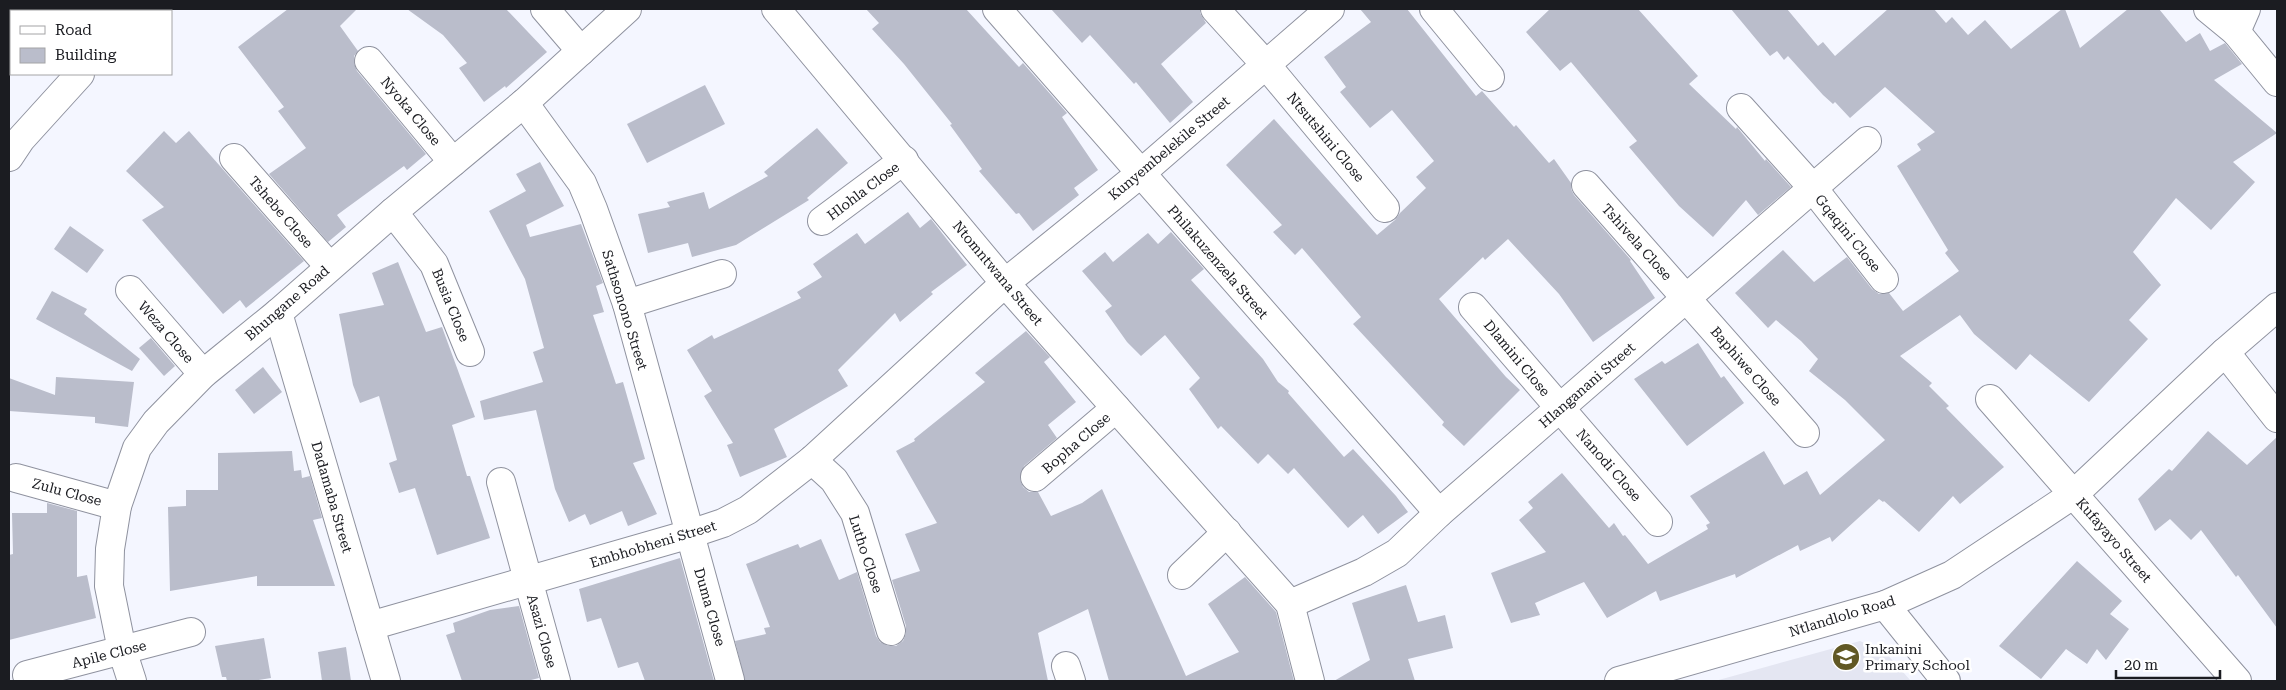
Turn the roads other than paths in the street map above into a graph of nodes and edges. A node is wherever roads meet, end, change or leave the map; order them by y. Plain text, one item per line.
1 (545, 9) edge
2 (627, 9) edge
3 (776, 9) edge
4 (997, 9) edge
5 (1216, 9) edge
6 (1330, 9) edge
7 (1434, 9) edge
8 (2208, 9) edge
9 (2241, 20) edge
10 (581, 51) junction
11 (369, 61) dead end
12 (1266, 66) junction
13 (79, 75) edge
14 (1490, 77) dead end
15 (2277, 82) edge
16 (524, 103) junction
17 (1741, 108) dead end
18 (1867, 140) dead end
19 (9, 157) edge
20 (234, 158) dead end
21 (904, 160) junction
22 (453, 162) junction
23 (1140, 174) junction
24 (1586, 185) dead end
25 (1812, 188) junction
26 (1385, 208) dead end
27 (392, 212) junction
28 (822, 221) dead end
29 (329, 266) junction
30 (722, 274) dead end
31 (1884, 278) dead end
32 (1005, 283) junction
33 (130, 290) dead end
34 (1687, 299) junction
35 (626, 304) junction
36 (1473, 307) dead end
37 (2277, 307) edge
38 (278, 313) junction
39 (470, 352) dead end
40 (2226, 352) junction
41 (203, 374) junction
42 (1990, 399) dead end
43 (1116, 408) junction
44 (1560, 408) junction
45 (2277, 418) edge
46 (1805, 432) dead end
47 (812, 460) junction
48 (1035, 477) dead end
49 (16, 478) dead end
50 (501, 482) dead end
51 (2074, 494) junction
52 (117, 506) junction
53 (1439, 513) junction
54 (1658, 522) dead end
55 (1226, 532) junction
56 (690, 534) junction
57 (1182, 575) dead end
58 (528, 581) junction
59 (1290, 604) junction
60 (1885, 605) junction
61 (370, 626) junction
62 (890, 631) dead end
63 (191, 632) dead end
64 (122, 650) junction
65 (27, 675) dead end
66 (730, 680) dead end
67 (132, 681) edge
68 (386, 681) edge
69 (556, 681) edge
70 (1310, 681) edge
71 (1618, 681) edge
72 (1946, 681) edge
73 (2237, 681) edge

1 - 10 street
2 - 10 street, Bhungane Road
3 - 21 street, Ntomntwana Street
4 - 23 street, Philakuzenzela Street
5 - 12 street, Ntsutshini Close
6 - 12 street, Kunyembelekile Street
7 - 14 street
8 - 9 street
9 - 15 street
10 - 16 street, Bhungane Road
11 - 22 street, Nyoka Close
12 - 23 street, Kunyembelekile Street
12 - 26 street, Ntsutshini Close
13 - 19 street
16 - 22 street, Bhungane Road
16 - 35 street, Sathsonono Street
17 - 25 street, Gqaqini Close
18 - 25 street, Hlanganani Street
20 - 29 street, Tshebe Close
21 - 28 street, Hlohla Close
21 - 32 street, Ntomntwana Street
22 - 27 street, Bhungane Road
23 - 32 street, Kunyembelekile Street
23 - 53 street, Philakuzenzela Street
24 - 34 street, Tshivela Close
25 - 31 street, Gqaqini Close
25 - 34 street, Hlanganani Street
27 - 29 street, Bhungane Road
27 - 39 street, Busia Close
29 - 38 street, Bhungane Road
30 - 35 street
32 - 43 street, Ntomntwana Street
32 - 47 street, Embhobheni Street
33 - 41 street, Weza Close
34 - 44 street, Hlanganani Street
34 - 46 street, Baphiwe Close
35 - 56 street, Sathsonono Street
36 - 44 street, Dlamini Close
37 - 40 street, Ntlandlolo Road
38 - 41 street, Bhungane Road
38 - 61 street, Dadamaba Street
40 - 45 street
40 - 51 street, Ntlandlolo Road
41 - 52 street, Bhungane Road
42 - 51 street, Kufayayo Street
43 - 48 street, Bopha Close
43 - 55 street, Ntomntwana Street
44 - 53 street, Hlanganani Street
44 - 54 street, Nanodi Close
47 - 56 street, Embhobheni Street
47 - 62 street, Lutho Close
49 - 52 street, Zulu Close
50 - 58 street, Asazi Close
51 - 60 street, Ntlandlolo Road
51 - 73 street, Kufayayo Street
52 - 64 street, Bhungane Road
53 - 59 street, Hlanganani Street
55 - 57 street
55 - 59 street, Ntomntwana Street
56 - 58 street, Embhobheni Street
56 - 66 street, Duma Close
58 - 61 street, Embhobheni Street
58 - 69 street, Asazi Close
59 - 70 street, Ntomntwana Street
60 - 71 street, Ntlandlolo Road
60 - 72 street
61 - 68 street, Dadamaba Street
63 - 64 street, Apile Close
64 - 65 street, Apile Close
64 - 67 street, Bhungane Road

